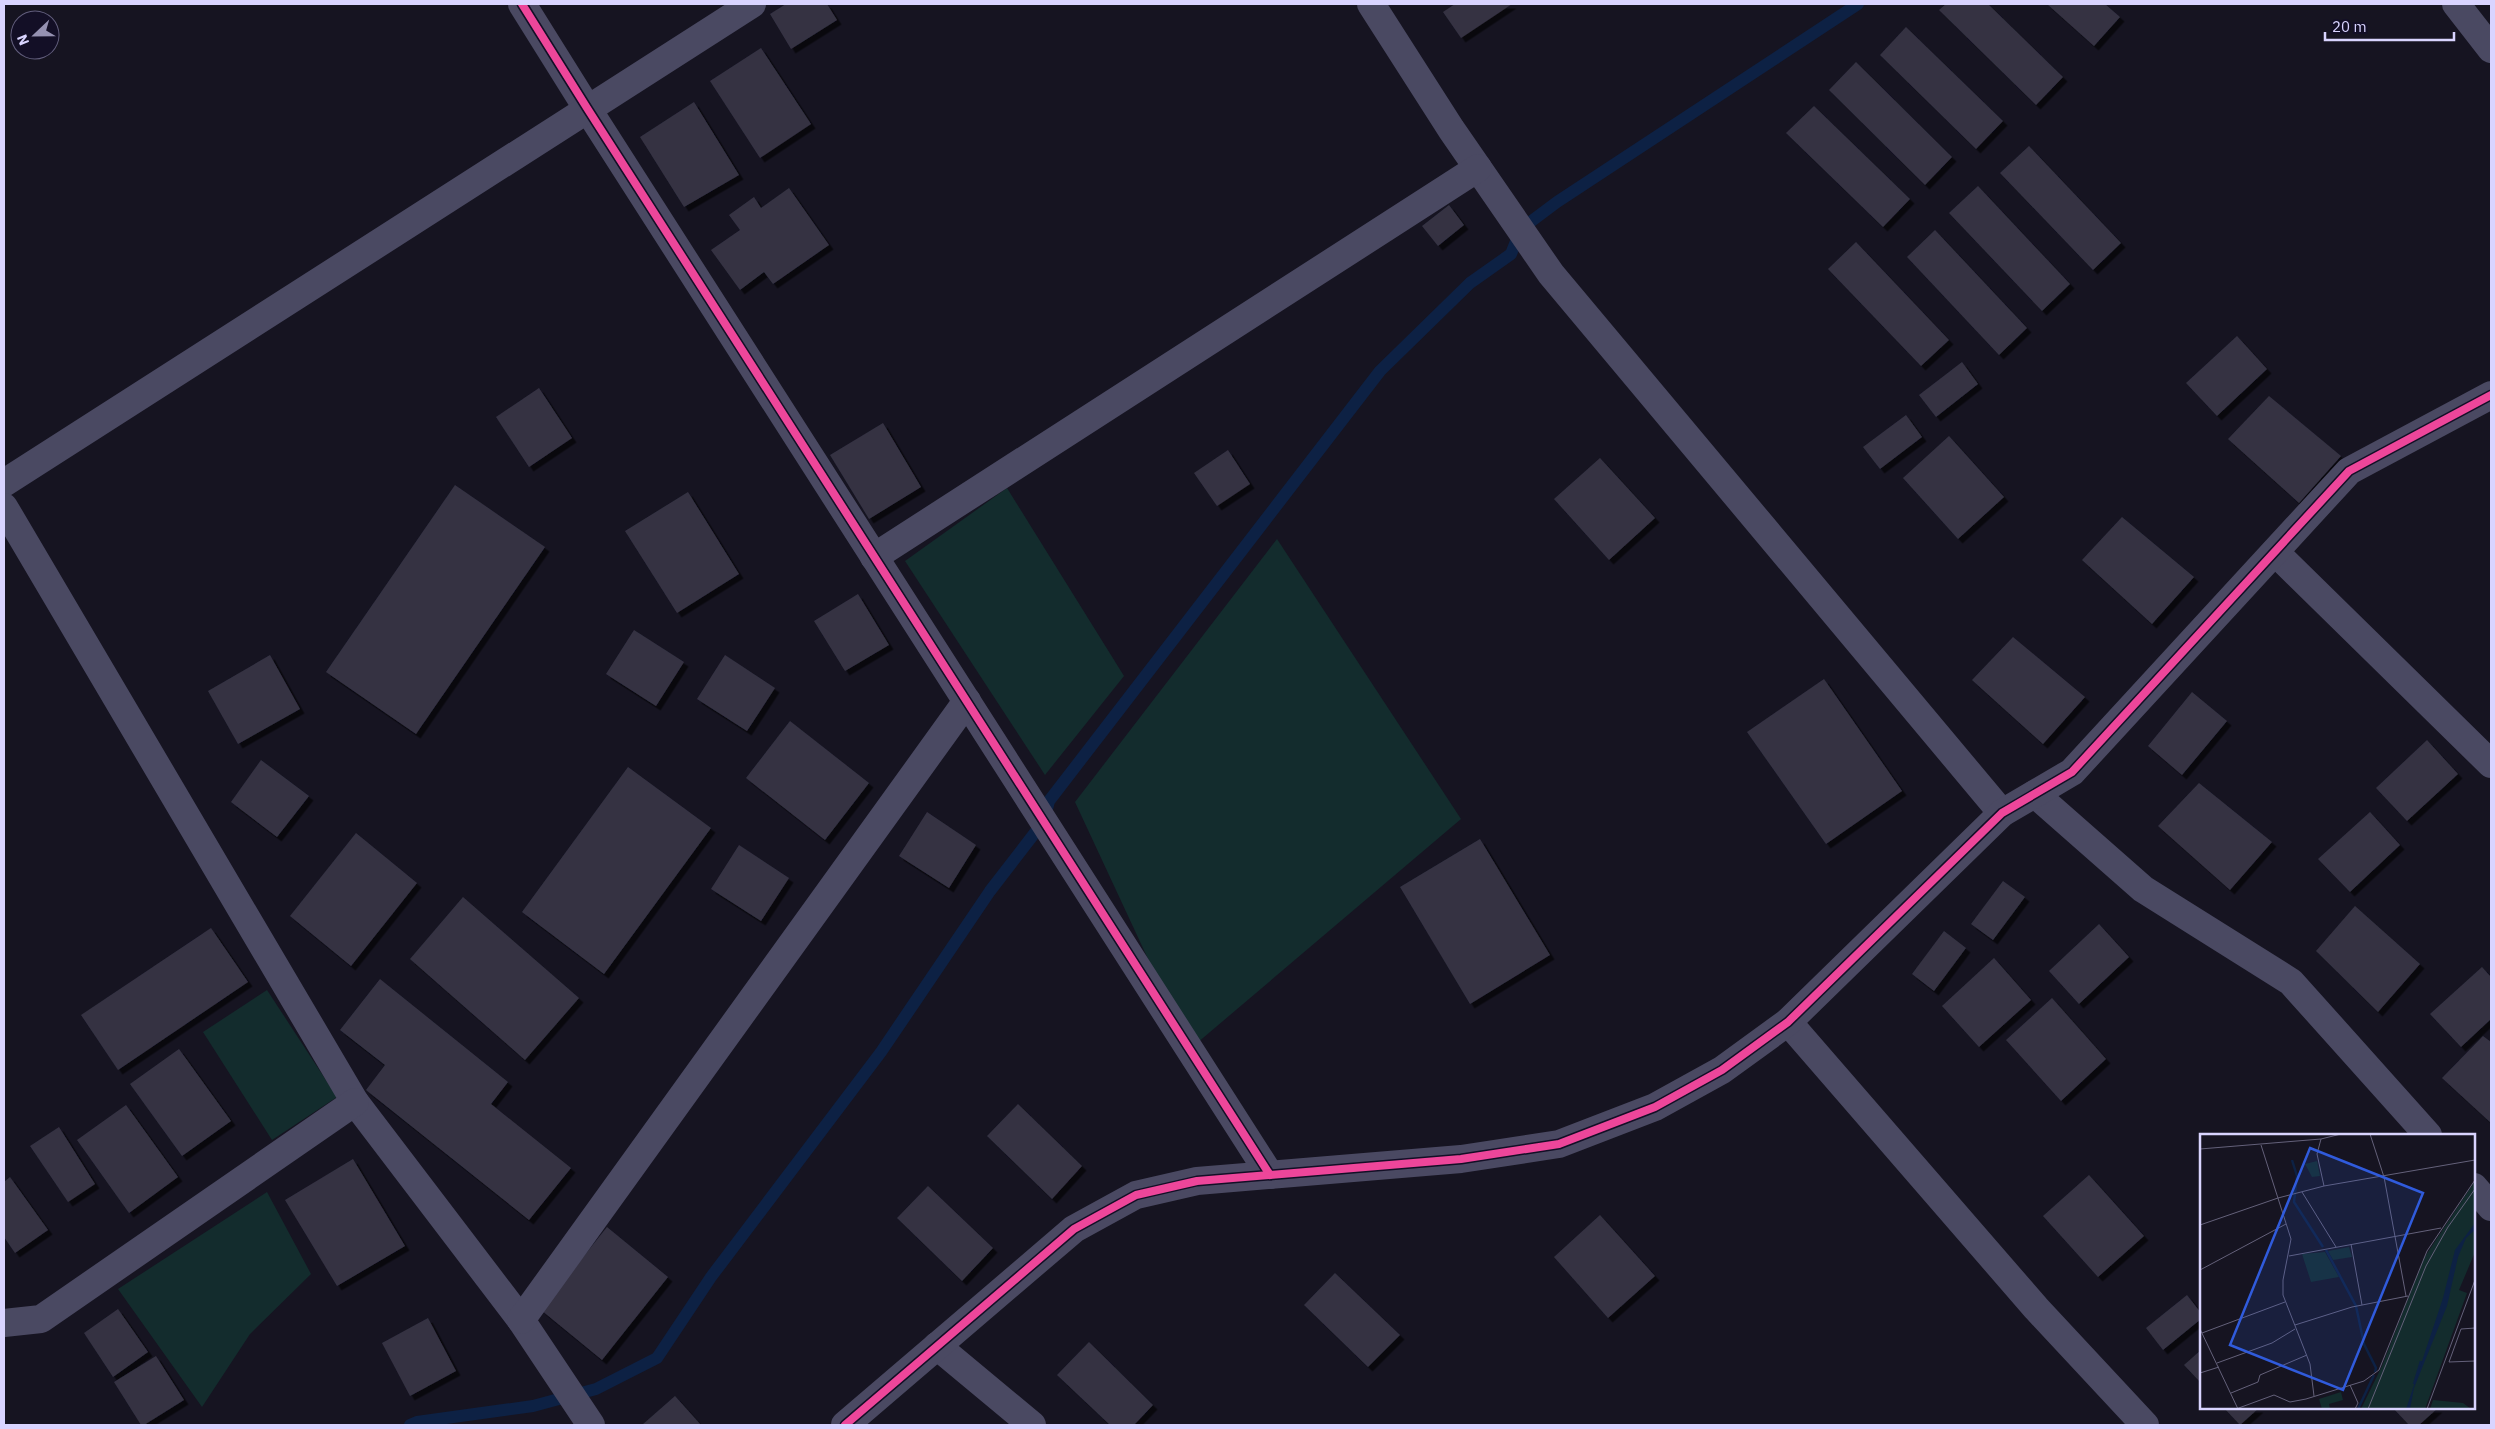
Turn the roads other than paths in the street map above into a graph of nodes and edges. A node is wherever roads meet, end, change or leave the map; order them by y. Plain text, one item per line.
1 (522, 4) edge
2 (752, 4) edge
3 (1372, 4) edge
4 (2456, 4) edge
5 (2491, 49) edge
6 (587, 108) junction
7 (1478, 168) junction
8 (2491, 396) edge
9 (4, 483) edge
10 (4, 507) edge
11 (2275, 552) junction
12 (874, 557) junction
13 (967, 701) junction
14 (2491, 764) edge
15 (2035, 794) junction
16 (2002, 813) junction
17 (1788, 1022) junction
18 (355, 1102) junction
19 (2427, 1134) edge
20 (1270, 1175) junction
21 (2475, 1188) edge
22 (2491, 1207) edge
23 (521, 1320) junction
24 (4, 1323) edge
25 (937, 1346) junction
26 (591, 1425) edge
27 (845, 1425) edge
28 (1032, 1425) edge
29 (2145, 1425) edge

1 - 6 street
2 - 6 street
3 - 7 street
4 - 5 street
6 - 9 street
6 - 12 street
7 - 12 street
7 - 16 street
8 - 11 street
10 - 18 street
11 - 14 street
11 - 15 street
12 - 13 street
13 - 20 street
13 - 23 street
15 - 16 street
15 - 19 street
16 - 17 street
17 - 20 street
17 - 29 street
18 - 23 street
18 - 24 street
20 - 25 street
21 - 22 street
23 - 26 street
25 - 27 street
25 - 28 street

